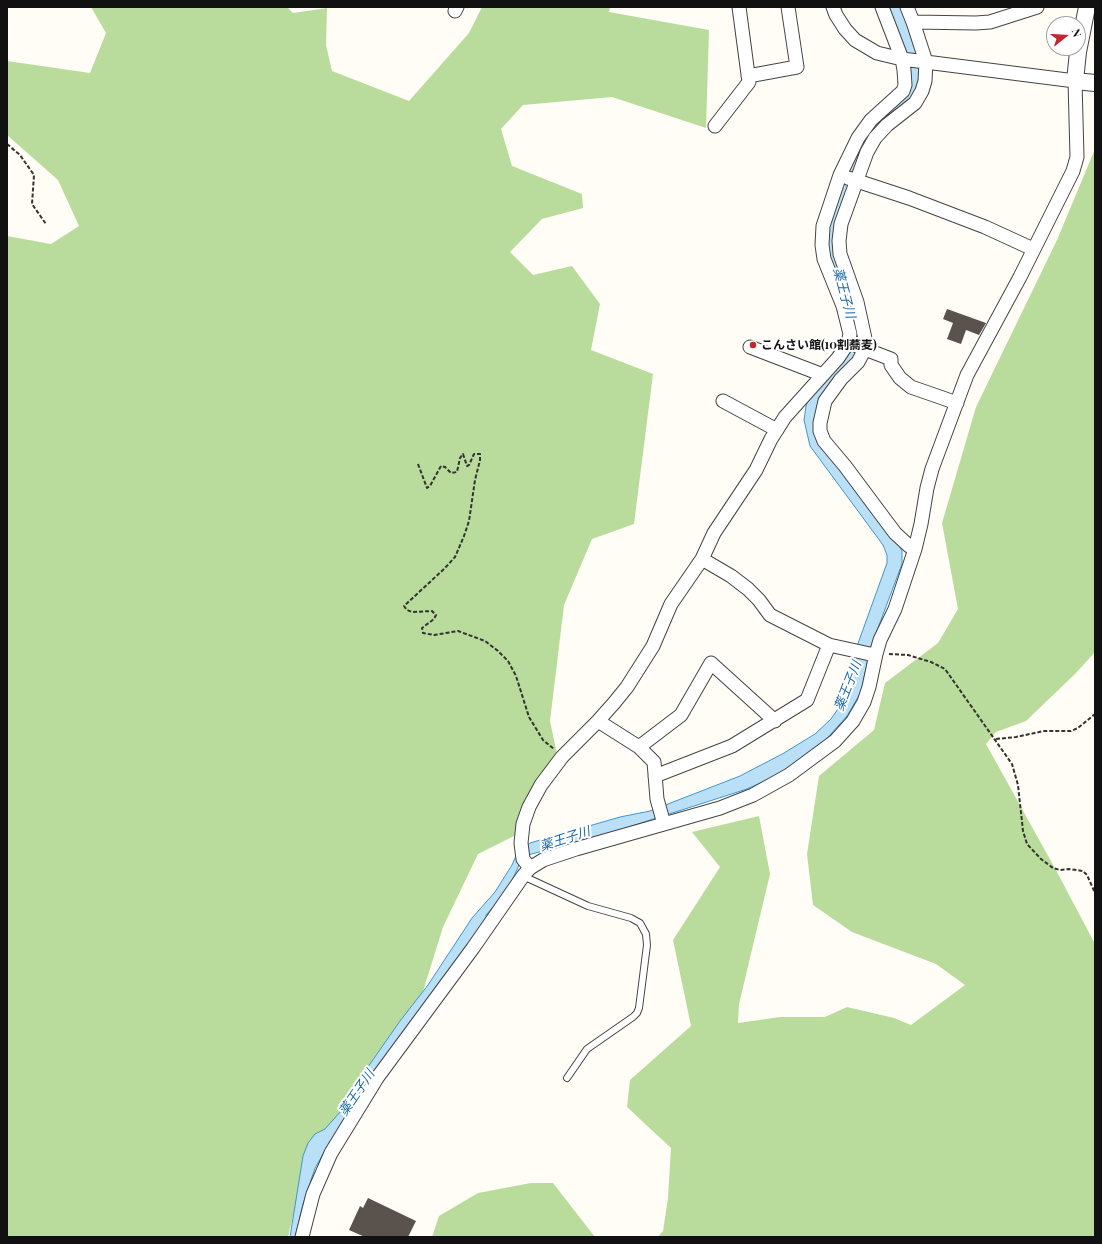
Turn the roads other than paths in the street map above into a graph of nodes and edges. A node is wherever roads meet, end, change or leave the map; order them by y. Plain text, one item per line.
1 (739, 7) edge
2 (788, 7) edge
3 (833, 7) edge
4 (882, 7) edge
5 (907, 7) edge
6 (1037, 7) edge
7 (1087, 7) edge
8 (914, 22) junction
9 (902, 59) junction
10 (926, 62) junction
11 (748, 76) junction
12 (1075, 81) junction
13 (1095, 83) edge
14 (715, 126) dead end
15 (840, 175) junction
16 (857, 181) junction
17 (825, 220) junction
18 (841, 224) junction
19 (1033, 248) junction
20 (857, 302) junction
21 (843, 306) junction
22 (848, 343) junction
23 (750, 347) dead end
24 (865, 349) junction
25 (824, 374) junction
26 (808, 391) junction
27 (723, 401) dead end
28 (825, 401) junction
29 (957, 403) junction
30 (777, 430) junction
31 (915, 550) junction
32 (702, 559) junction
33 (829, 645) junction
34 (873, 654) junction
35 (598, 721) junction
36 (775, 721) junction
37 (639, 747) junction
38 (655, 776) junction
39 (664, 824) junction
40 (525, 868) junction
41 (567, 1078) dead end
42 (302, 1237) edge

1 - 11 street
2 - 11 street
3 - 9 street
4 - 9 street
5 - 8 street
6 - 8 street
7 - 12 street
8 - 10 street
9 - 10 street
9 - 15 street
10 - 12 street
10 - 16 street
11 - 14 street
12 - 13 street
12 - 19 street
15 - 16 street
15 - 17 street
16 - 18 street
16 - 19 street
17 - 18 street
17 - 21 street
18 - 20 street
19 - 29 street
20 - 21 street
20 - 24 street
21 - 22 street
22 - 24 street
22 - 25 street
23 - 25 street
24 - 28 street
24 - 29 street
25 - 26 street
26 - 28 street
26 - 30 street
27 - 30 street
28 - 31 street
29 - 31 street
30 - 32 street
31 - 34 street
32 - 33 street
32 - 35 street
33 - 34 street
33 - 36 street
34 - 39 street
35 - 37 street
35 - 40 street
36 - 37 street
36 - 38 street
37 - 38 street
38 - 39 street
39 - 40 street
40 - 41 lane
40 - 42 street

